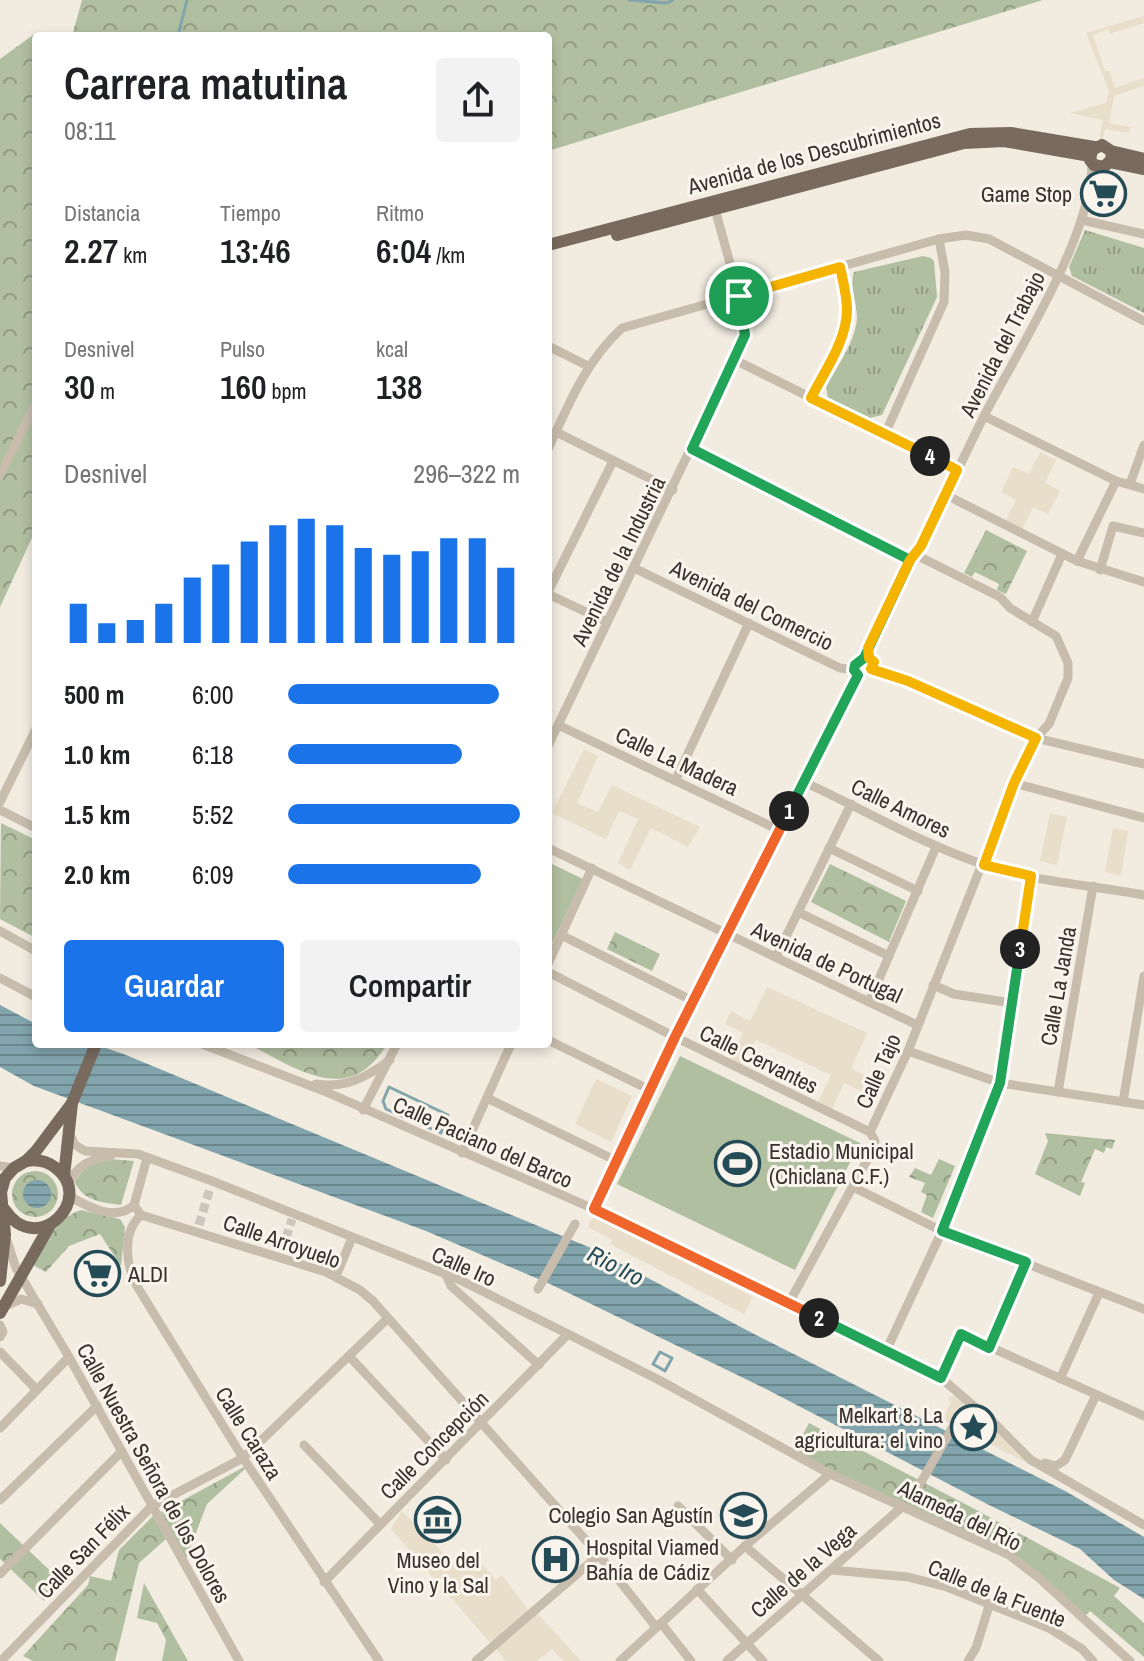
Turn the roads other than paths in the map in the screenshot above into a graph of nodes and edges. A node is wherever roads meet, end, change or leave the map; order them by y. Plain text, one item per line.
1 (1100, 158) junction
2 (1144, 159) edge
3 (1144, 169) edge
4 (715, 209) junction
5 (1082, 220) junction
6 (1144, 234) edge
7 (939, 239) junction
8 (552, 244) edge
9 (552, 253) edge
10 (840, 267) junction
11 (1057, 276) junction
12 (739, 296) junction
13 (1144, 321) edge
14 (552, 348) edge
15 (735, 360) junction
16 (588, 366) junction
17 (811, 398) junction
18 (32, 411) edge
19 (984, 416) junction
20 (556, 432) junction
21 (885, 434) junction
22 (552, 440) edge
23 (1144, 445) edge
24 (692, 449) junction
25 (613, 461) junction
26 (957, 470) junction
27 (0, 475) edge
28 (1116, 481) junction
29 (1130, 484) junction
30 (1144, 489) edge
31 (673, 490) junction
32 (946, 495) junction
33 (1144, 533) edge
34 (1062, 554) junction
35 (913, 558) junction
36 (1077, 561) junction
37 (634, 568) junction
38 (1100, 570) junction
39 (1144, 582) edge
40 (552, 585) edge
41 (552, 595) edge
42 (607, 622) junction
43 (1032, 622) junction
44 (749, 623) junction
45 (867, 655) junction
46 (871, 669) junction
47 (856, 673) junction
48 (558, 725) junction
49 (32, 737) edge
50 (552, 738) edge
51 (1036, 738) junction
52 (1144, 764) edge
53 (676, 779) junction
54 (804, 782) junction
55 (1014, 783) junction
56 (0, 802) edge
57 (851, 804) junction
58 (0, 810) edge
59 (1144, 818) edge
60 (32, 826) edge
61 (779, 830) junction
62 (936, 847) junction
63 (829, 848) junction
64 (552, 850) edge
65 (984, 865) junction
66 (592, 868) junction
67 (1031, 876) junction
68 (1093, 886) junction
69 (918, 891) junction
70 (1144, 895) edge
71 (798, 912) junction
72 (0, 931) edge
73 (727, 934) junction
74 (563, 936) junction
75 (32, 949) edge
76 (889, 956) junction
77 (552, 957) edge
78 (776, 957) junction
79 (552, 974) edge
80 (1144, 976) edge
81 (0, 978) edge
82 (933, 985) junction
83 (32, 995) edge
84 (693, 1001) junction
85 (869, 1002) junction
86 (1012, 1003) junction
87 (917, 1025) junction
88 (675, 1037) junction
89 (552, 1042) edge
90 (94, 1048) edge
91 (222, 1048) edge
92 (395, 1048) edge
93 (509, 1048) edge
94 (908, 1051) junction
95 (390, 1060) junction
96 (302, 1081) junction
97 (1000, 1083) junction
98 (650, 1090) junction
99 (1058, 1092) junction
100 (487, 1098) junction
101 (1123, 1102) junction
102 (72, 1103) junction
103 (1144, 1105) edge
104 (363, 1110) junction
105 (870, 1132) junction
106 (69, 1133) junction
107 (462, 1153) junction
108 (147, 1158) junction
109 (26, 1161) junction
110 (617, 1161) junction
111 (7, 1167) edge
112 (67, 1186) junction
113 (851, 1186) junction
114 (0, 1192) edge
115 (134, 1205) junction
116 (3, 1206) junction
117 (594, 1209) junction
118 (118, 1213) junction
119 (141, 1215) junction
120 (575, 1224) dead end
121 (50, 1225) junction
122 (5, 1231) junction
123 (942, 1231) junction
124 (130, 1232) junction
125 (352, 1238) junction
126 (1026, 1262) junction
127 (21, 1276) junction
128 (336, 1276) junction
129 (447, 1277) junction
130 (0, 1281) edge
131 (538, 1289) dead end
132 (479, 1290) junction
133 (1099, 1293) junction
134 (470, 1303) junction
135 (789, 1303) junction
136 (38, 1304) junction
137 (1143, 1305) edge
138 (2, 1310) edge
139 (387, 1319) junction
140 (0, 1325) edge
141 (568, 1334) junction
142 (0, 1337) edge
143 (989, 1348) junction
144 (886, 1351) junction
145 (0, 1352) edge
146 (349, 1356) junction
147 (69, 1357) junction
148 (539, 1365) junction
149 (941, 1378) junction
150 (1060, 1379) junction
151 (37, 1390) junction
152 (1096, 1395) junction
153 (97, 1406) junction
154 (1144, 1416) edge
155 (481, 1423) junction
156 (955, 1423) dead end
157 (1, 1425) edge
158 (755, 1432) joint
159 (304, 1445) dead end
160 (1018, 1447) junction
161 (122, 1451) junction
162 (243, 1458) junction
163 (446, 1460) junction
164 (830, 1474) junction
165 (920, 1484) dead end
166 (0, 1500) edge
167 (152, 1506) junction
168 (678, 1506) dead end
169 (903, 1506) junction
170 (380, 1524) junction
171 (1144, 1525) edge
172 (745, 1546) junction
173 (599, 1555) junction
174 (732, 1560) junction
175 (832, 1570) junction
176 (0, 1574) edge
177 (324, 1582) junction
178 (697, 1589) junction
179 (802, 1597) junction
180 (989, 1606) junction
181 (658, 1625) junction
182 (746, 1643) junction
183 (1, 1661) edge
184 (239, 1661) edge
185 (379, 1661) edge
186 (476, 1661) edge
187 (620, 1661) edge
188 (691, 1661) edge
189 (727, 1661) edge
190 (763, 1661) edge
191 (879, 1661) edge
192 (968, 1661) edge
193 (1093, 1661) edge
194 (1130, 1661) edge
195 (1137, 1661) edge

1 - 2 main road, Avenida de los Descubrimientos
1 - 3 main road, Avenida de los Descubrimientos
1 - 4 main road, Avenida de los Descubrimientos
1 - 5 street, Avenida del Trabajo
1 - 8 main road, Avenida de los Descubrimientos
4 - 9 main road, Avenida de los Descubrimientos
4 - 12 street, Avenida de la Industria
5 - 6 street
5 - 11 street, Avenida del Trabajo
7 - 10 street
7 - 11 street
7 - 21 street
10 - 12 street
10 - 17 street
11 - 13 street
11 - 19 street, Avenida del Trabajo
12 - 15 street, Avenida de la Industria
12 - 16 street
14 - 16 street
15 - 17 street
15 - 24 street, Avenida de la Industria
16 - 20 street
17 - 21 street
18 - 27 street
19 - 26 street, Avenida del Trabajo
19 - 28 street
20 - 22 street
20 - 25 street
21 - 26 street
23 - 29 street
24 - 31 street, Avenida de la Industria
24 - 35 street, Calle Tajo
25 - 31 street
25 - 40 street
26 - 32 street, Avenida del Trabajo
28 - 29 street
28 - 36 street
29 - 30 street
31 - 37 street, Avenida de la Industria
32 - 34 street
32 - 35 street, Avenida del Trabajo
33 - 38 street
34 - 36 street
34 - 43 street
35 - 43 street, Calle Tajo
35 - 45 street, Avenida del Trabajo
36 - 38 street
37 - 42 street, Avenida de la Industria
37 - 44 street, Avenida del Comercio
38 - 39 street
41 - 42 street
42 - 48 street, Avenida de la Industria
43 - 51 street, Calle Tajo
44 - 47 street, Avenida del Comercio
44 - 53 street
45 - 46 street
45 - 47 street, Avenida del Trabajo
46 - 47 street
46 - 51 street
47 - 54 street
48 - 50 street, Avenida de la Industria
48 - 53 street, Calle La Madera
49 - 56 street
51 - 52 street
51 - 55 street, Calle Tajo
53 - 61 street, Calle La Madera
54 - 57 street, Calle Amores
54 - 61 street
55 - 59 street
55 - 65 street, Calle Tajo
57 - 62 street, Calle Amores
57 - 63 street
58 - 60 street
61 - 73 street
62 - 65 street, Calle Amores
62 - 69 street
63 - 69 street
63 - 71 street
64 - 66 street, Avenida de Portugal
65 - 67 street, Calle Amores
65 - 82 street, Calle Tajo
66 - 73 street, Avenida de Portugal
66 - 74 street
67 - 68 street, Calle Amores
67 - 86 street
68 - 70 street, Calle Amores
68 - 99 street, Calle La Janda
69 - 76 street
71 - 76 street
71 - 78 street
72 - 75 street
73 - 78 street, Avenida de Portugal
73 - 84 street
74 - 77 street
74 - 84 street
76 - 85 street
78 - 85 street, Avenida de Portugal
79 - 88 street, Calle Cervantes
80 - 101 street
81 - 83 street
82 - 86 street
82 - 87 street, Calle Tajo
84 - 88 street
85 - 87 street, Avenida de Portugal
86 - 97 street
87 - 94 street, Calle Tajo
88 - 98 street
88 - 105 street, Calle Cervantes
89 - 98 street
90 - 102 main road
91 - 96 street, Calle Paciano del Barco
92 - 95 street
93 - 100 street
94 - 97 street
94 - 105 street, Calle Tajo
95 - 96 street
95 - 104 street
96 - 104 street, Calle Paciano del Barco
97 - 99 street
97 - 123 street
98 - 110 street
99 - 101 street
100 - 107 street
100 - 110 street
101 - 103 street
102 - 106 main road
102 - 109 main road
104 - 107 street, Calle Paciano del Barco
105 - 113 street, Calle Tajo
106 - 108 street, Calle Iro
106 - 112 main road
107 - 117 street, Calle Paciano del Barco
108 - 112 street, Calle Iro
108 - 115 street
108 - 125 street, Calle Iro
109 - 111 main road
109 - 112 main road
110 - 117 street
111 - 114 main road
112 - 118 street
112 - 121 main road
113 - 123 street
113 - 135 street, Calle Tajo
114 - 116 main road
115 - 118 street
115 - 119 street
116 - 121 main road
116 - 122 main road
117 - 135 street, Calle Paciano del Barco
118 - 124 street
119 - 124 street
119 - 128 street, Calle Arroyuelo
120 - 131 street
121 - 127 main road
122 - 127 street, Calle Nuestra Señora de los Dolores
122 - 130 main road
123 - 126 street
123 - 144 street
124 - 162 street, Calle Caraza
125 - 128 street
125 - 129 street, Calle Iro
126 - 133 street
126 - 143 street
127 - 136 street, Calle Nuestra Señora de los Dolores
127 - 138 main road
128 - 139 street, Calle Arroyuelo
129 - 132 street, Calle Iro
129 - 134 street
132 - 134 street
132 - 141 street, Calle Iro
133 - 137 street
133 - 150 street
134 - 148 street
135 - 144 street, Calle Paciano del Barco
136 - 138 street
136 - 147 street, Calle Nuestra Señora de los Dolores
139 - 146 street, Calle San Félix
139 - 155 street, Calle Arroyuelo
140 - 142 street
141 - 148 street, Calle Concepción
141 - 158 street, Calle Iro
143 - 149 street
143 - 150 street
144 - 149 street, Calle Paciano del Barco
145 - 151 street
146 - 162 street, Calle San Félix
146 - 163 street
147 - 151 street
147 - 153 street, Calle Nuestra Señora de los Dolores
148 - 155 street, Calle Concepción
149 - 160 street, Calle Paciano del Barco
150 - 152 street
151 - 157 street
152 - 154 street
152 - 160 street
153 - 161 street, Calle Nuestra Señora de los Dolores
153 - 166 street
155 - 163 street, Calle Concepción
155 - 173 street, Calle Arroyuelo
156 - 165 street
158 - 164 street, Alameda del Río
159 - 170 street
160 - 171 street
161 - 167 street, Calle Nuestra Señora de los Dolores
161 - 176 street
162 - 167 street, Calle San Félix
162 - 177 street, Calle Caraza
163 - 170 street, Calle Concepción
164 - 169 street, Alameda del Río
164 - 172 street
167 - 183 street, Calle San Félix
167 - 184 street, Calle Nuestra Señora de los Dolores
168 - 174 street
169 - 175 street, Calle de la Vega
169 - 194 street, Alameda del Río
170 - 177 street, Calle Concepción
172 - 174 street
172 - 179 street
173 - 181 street, Calle Arroyuelo
173 - 186 street
174 - 178 street
175 - 179 street, Calle de la Vega
175 - 180 street, Calle de la Fuente
177 - 185 street, Calle Caraza
178 - 181 street
178 - 182 street
179 - 182 street, Calle de la Vega
179 - 191 street
180 - 192 street
180 - 193 street, Calle de la Fuente
181 - 187 street
181 - 188 street, Calle Arroyuelo
182 - 189 street, Calle de la Vega
182 - 190 street
194 - 195 street

